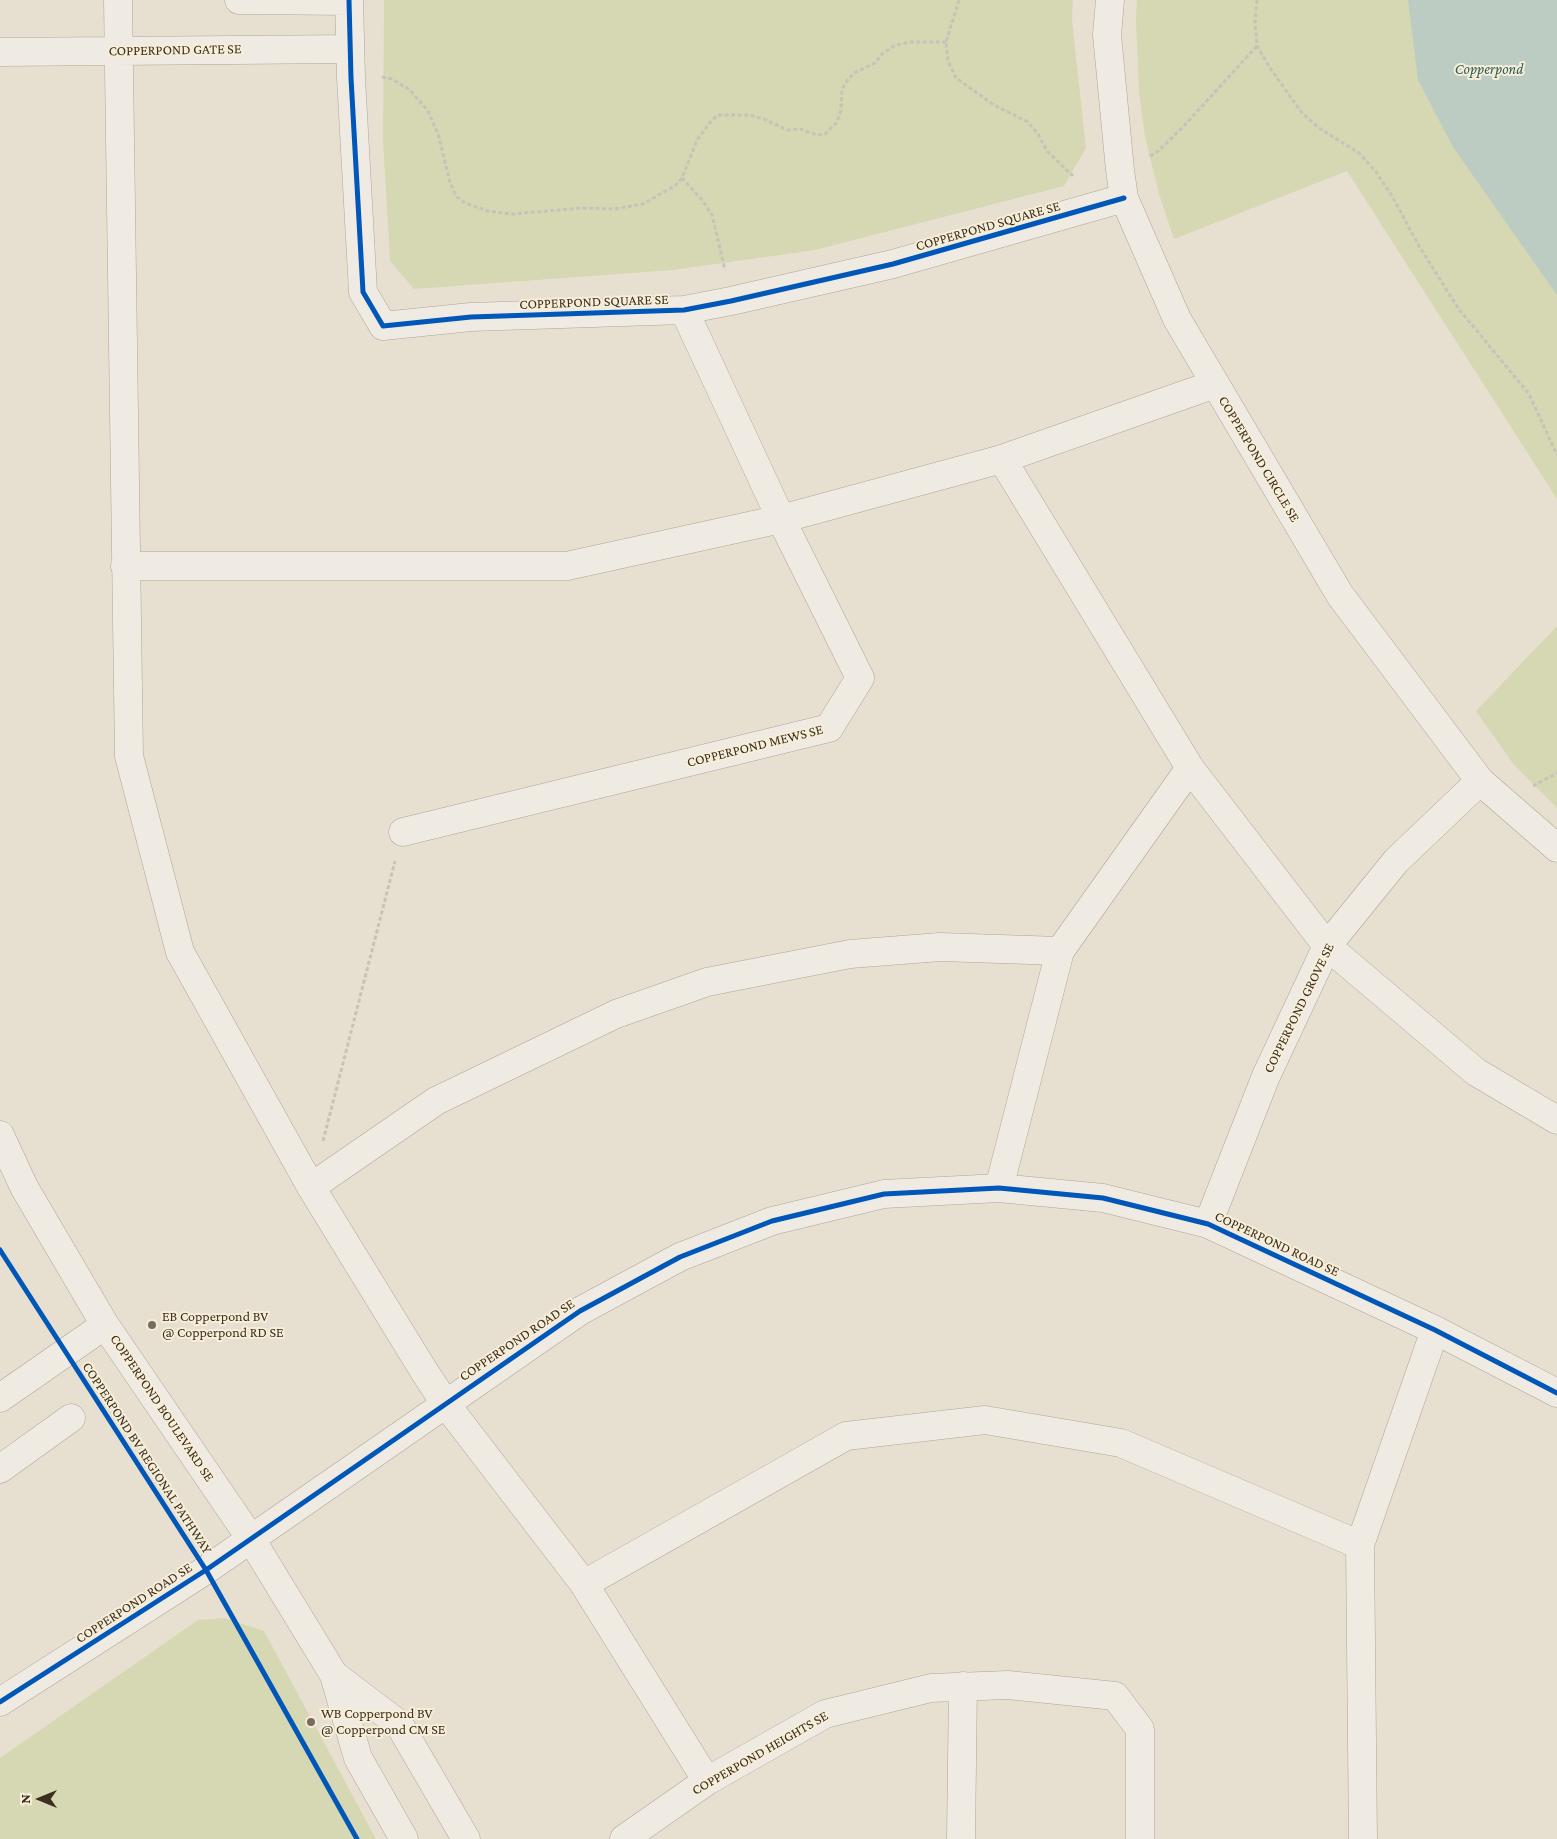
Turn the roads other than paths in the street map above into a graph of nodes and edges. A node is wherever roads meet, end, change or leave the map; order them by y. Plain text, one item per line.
1 (118, 0) edge
2 (239, 0) edge
3 (1110, 0) edge
4 (349, 1) edge
5 (350, 48) junction
6 (118, 51) junction
7 (0, 52) edge
8 (1124, 198) junction
9 (684, 310) junction
10 (1215, 384) junction
11 (1002, 459) junction
12 (781, 519) junction
13 (126, 566) junction
14 (1190, 768) junction
15 (1480, 781) junction
16 (402, 832) road end
17 (1557, 848) edge
18 (1327, 946) junction
19 (1060, 952) junction
20 (1557, 1120) edge
21 (0, 1135) edge
22 (310, 1187) junction
23 (999, 1188) junction
24 (1208, 1224) junction
25 (105, 1325) junction
26 (1435, 1330) junction
27 (1557, 1393) edge
28 (0, 1398) edge
29 (445, 1403) junction
30 (71, 1418) dead end
31 (0, 1469) edge
32 (251, 1539) junction
33 (1360, 1545) junction
34 (584, 1584) junction
35 (334, 1675) junction
36 (963, 1686) junction
37 (0, 1702) edge
38 (707, 1781) junction
39 (658, 1829) edge
40 (404, 1839) edge
41 (466, 1839) edge
42 (624, 1839) edge
43 (961, 1839) edge
44 (1140, 1839) edge
45 (1363, 1839) edge

1 - 6 street
2 - 4 street
3 - 8 street, COPPERPOND CIRCLE SE
4 - 5 street, COPPERPOND SQUARE SE
5 - 6 street, COPPERPOND GATE SE
5 - 9 street, COPPERPOND SQUARE SE
6 - 7 street, COPPERPOND GATE SE
6 - 13 street
8 - 9 street, COPPERPOND SQUARE SE
8 - 10 street, COPPERPOND CIRCLE SE
9 - 12 street, COPPERPOND MEWS SE
10 - 11 street
10 - 15 street, COPPERPOND CIRCLE SE
11 - 12 street
11 - 14 street
12 - 13 street
12 - 16 street, COPPERPOND MEWS SE
13 - 22 street
14 - 18 street
14 - 19 street
15 - 17 street, COPPERPOND CIRCLE SE
15 - 18 street, COPPERPOND GROVE SE
18 - 20 street
18 - 24 street, COPPERPOND GROVE SE
19 - 22 street
19 - 23 street
21 - 25 street, COPPERPOND BOULEVARD SE
22 - 29 street
23 - 24 street, COPPERPOND ROAD SE
23 - 29 street, COPPERPOND ROAD SE
24 - 26 street, COPPERPOND ROAD SE
25 - 28 street
25 - 32 street, COPPERPOND BOULEVARD SE
26 - 27 street, COPPERPOND ROAD SE
26 - 33 street
29 - 32 street, COPPERPOND ROAD SE
29 - 34 street
30 - 31 street
32 - 35 street, COPPERPOND BOULEVARD SE
32 - 37 street, COPPERPOND ROAD SE
33 - 34 street
33 - 45 street
34 - 38 street
35 - 40 street, COPPERPOND BOULEVARD SE
35 - 41 street, COPPERPOND BOULEVARD SE
36 - 38 street, COPPERPOND HEIGHTS SE
36 - 43 street
36 - 44 street, COPPERPOND HEIGHTS SE
38 - 39 street, COPPERPOND HEIGHTS SE
39 - 42 street, COPPERPOND HEIGHTS SE

